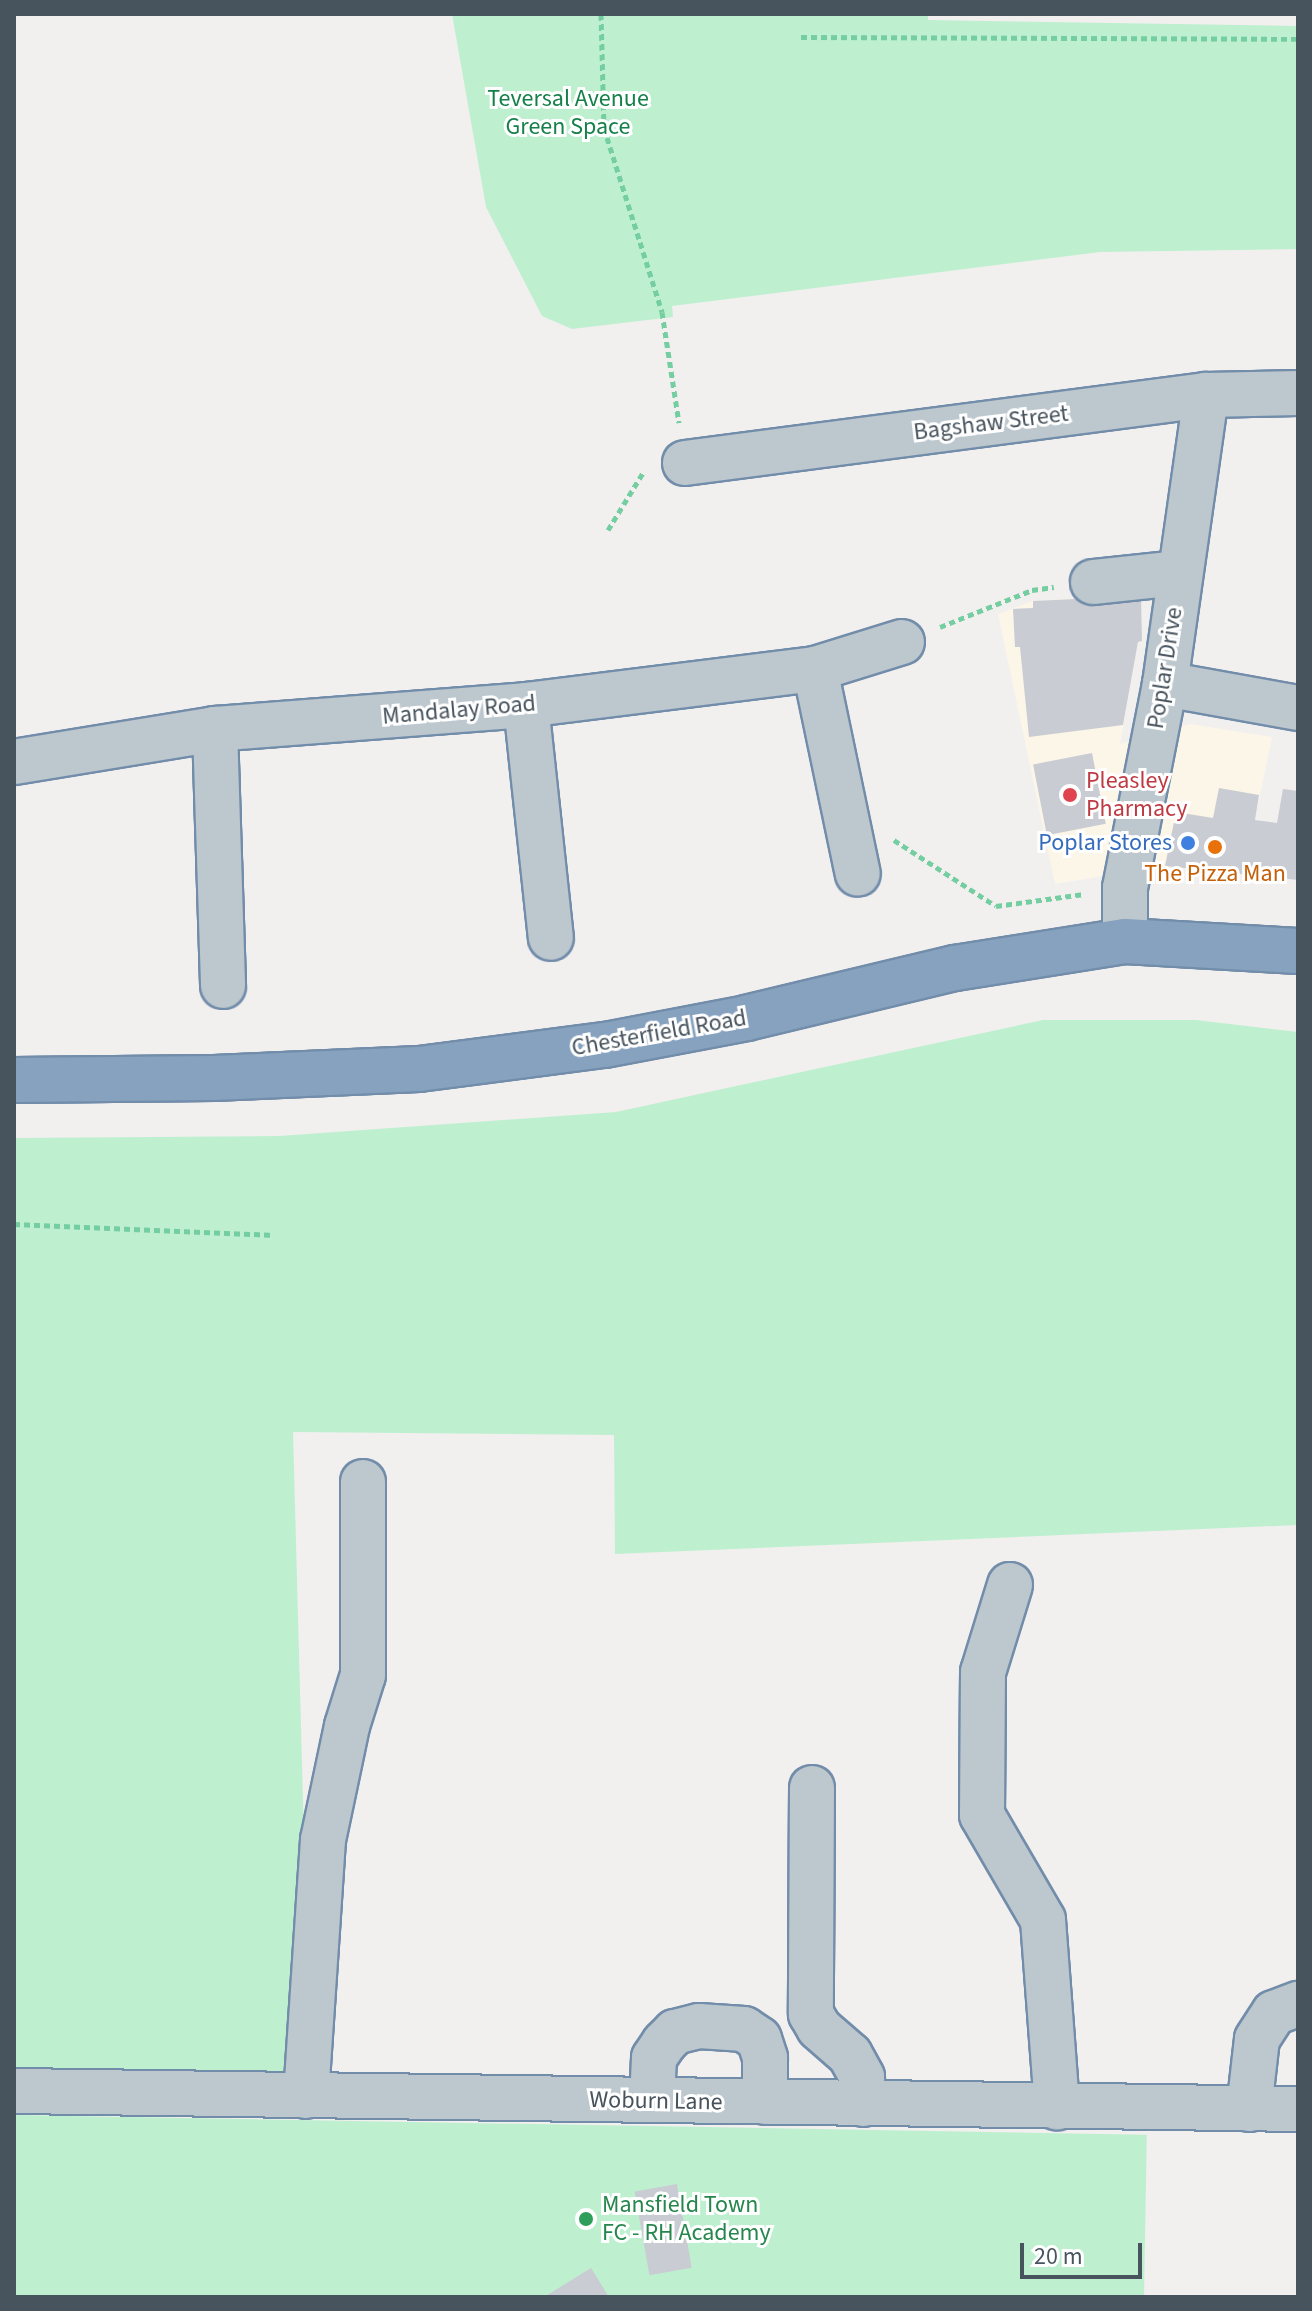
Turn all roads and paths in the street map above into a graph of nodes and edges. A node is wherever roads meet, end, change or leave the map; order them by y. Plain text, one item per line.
1 (601, 14) edge
2 (801, 37) dead end
3 (1298, 39) edge
4 (1298, 393) edge
5 (1206, 395) junction
6 (685, 463) junction
7 (608, 530) dead end
8 (1179, 573) junction
9 (1093, 582) joint
10 (902, 642) joint
11 (815, 669) junction
12 (1165, 684) junction
13 (526, 705) junction
14 (1298, 708) edge
15 (215, 729) junction
16 (14, 762) edge
17 (886, 834) dead end
18 (858, 874) dead end
19 (1125, 888) junction
20 (551, 938) dead end
21 (1125, 941) junction
22 (1298, 951) edge
23 (223, 986) dead end
24 (14, 1080) edge
25 (14, 1224) edge
26 (274, 1235) dead end
27 (363, 1482) dead end
28 (1010, 1585) dead end
29 (812, 1788) dead end
30 (1298, 2004) edge
31 (14, 2091) edge
32 (306, 2096) junction
33 (652, 2100) junction
34 (765, 2102) junction
35 (863, 2104) junction
36 (1057, 2107) junction
37 (1249, 2109) junction
38 (1298, 2109) edge

1 - 6 path
2 - 3 path
4 - 5 street, Bagshaw Street
5 - 6 street, Bagshaw Street
5 - 8 street, Poplar Drive
6 - 7 path
8 - 9 street
8 - 12 street, Poplar Drive
9 - 10 path
10 - 11 street, Mandalay Road
11 - 13 street, Mandalay Road
11 - 18 street
12 - 14 street
12 - 19 street, Poplar Drive
13 - 15 street, Mandalay Road
13 - 20 street
15 - 16 street, Mandalay Road
15 - 23 street
17 - 19 path
19 - 21 street, Poplar Drive
21 - 22 highway, Chesterfield Road
21 - 24 highway, Chesterfield Road
25 - 26 path
27 - 32 street
28 - 36 street
29 - 35 street
30 - 37 street
31 - 32 street, Woburn Lane
32 - 33 street, Woburn Lane
33 - 34 street, Woburn Lane
33 - 34 street
34 - 35 street, Woburn Lane
35 - 36 street, Woburn Lane
36 - 37 street, Woburn Lane
37 - 38 street, Woburn Lane

